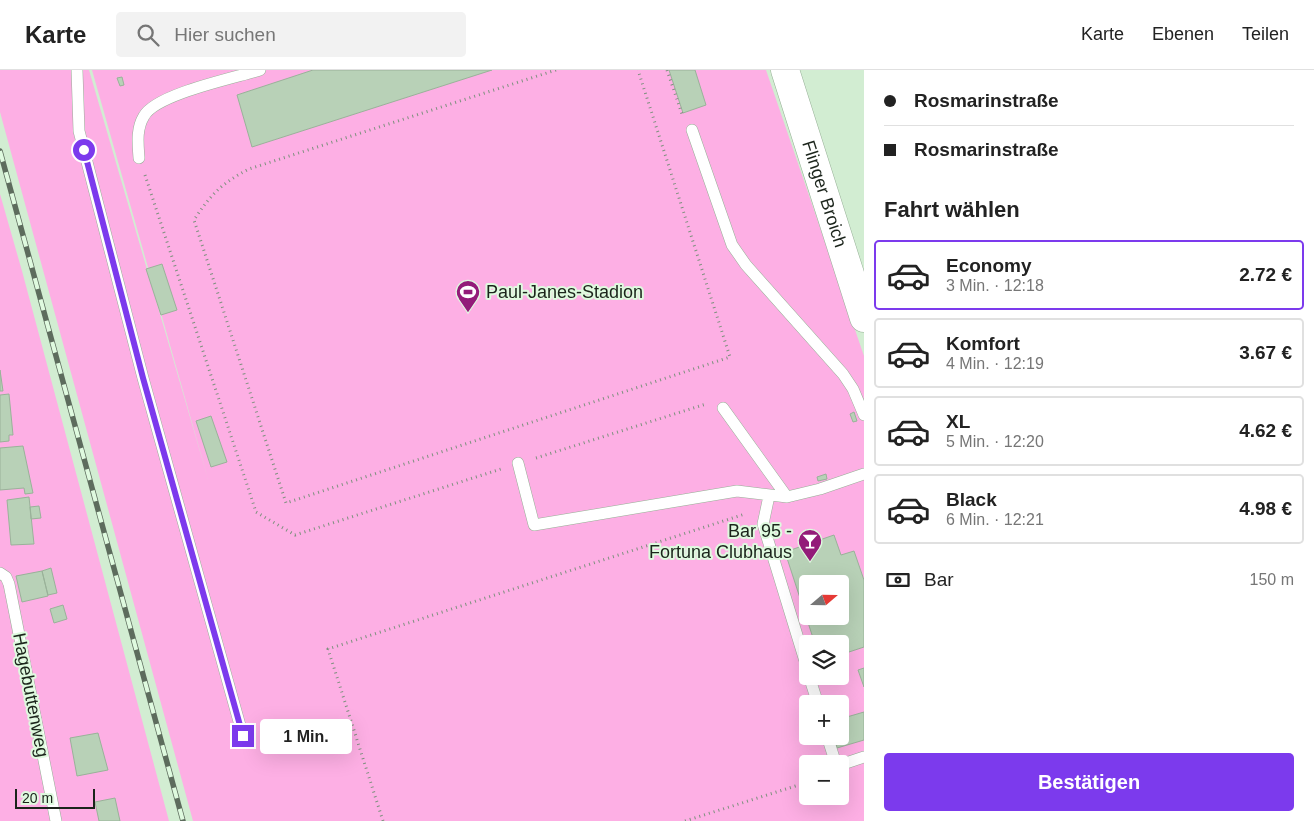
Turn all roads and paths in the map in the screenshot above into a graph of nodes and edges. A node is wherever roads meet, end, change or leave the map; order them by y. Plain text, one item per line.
1 (76, 70) edge
2 (260, 70) edge
3 (556, 70) edge
4 (638, 70) edge
5 (667, 70) edge
6 (785, 70) edge
7 (692, 130) joint
8 (139, 158) joint
9 (864, 318) edge
10 (722, 408) joint
11 (864, 415) edge
12 (518, 464) junction
13 (864, 474) edge
14 (769, 496) junction
15 (788, 497) junction
16 (763, 524) junction
17 (0, 573) edge
18 (799, 642) edge
19 (243, 736) dead end
20 (864, 757) edge
21 (849, 762) edge
22 (799, 785) edge
23 (56, 821) edge
24 (383, 821) edge
25 (685, 821) edge

1 - 19 lane
2 - 8 lane
3 - 4 path
5 - 7 path
6 - 9 street, Flinger Broich
7 - 11 lane
8 - 12 path
10 - 12 path
10 - 15 lane
12 - 14 lane
13 - 15 lane
14 - 15 lane
14 - 16 lane
16 - 18 lane
16 - 24 path
17 - 23 lane, Hagebuttenweg
20 - 21 lane
22 - 25 path

